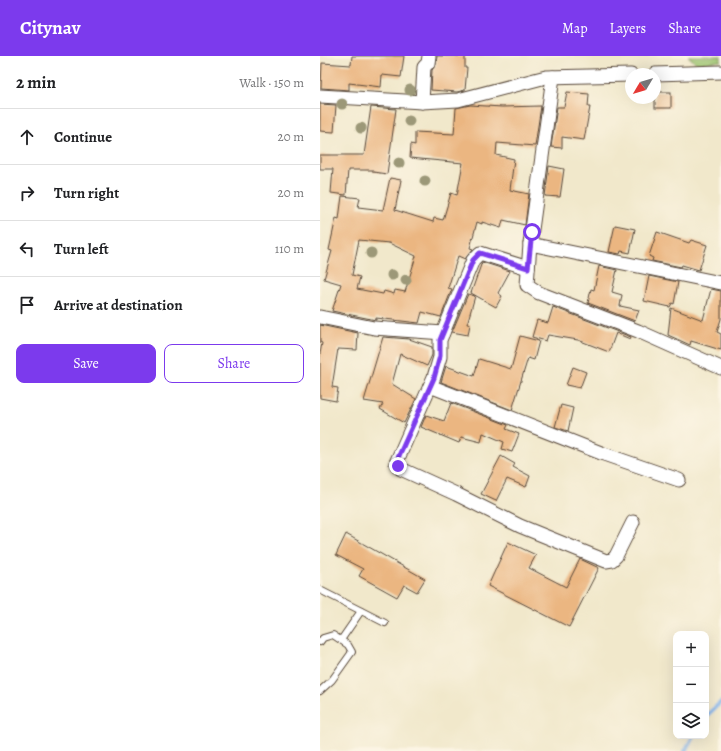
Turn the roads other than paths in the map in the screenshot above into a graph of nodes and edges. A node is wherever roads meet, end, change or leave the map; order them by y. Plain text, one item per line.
1 (429, 56) edge
2 (721, 72) edge
3 (661, 74) edge
4 (625, 75) edge
5 (553, 77) junction
6 (320, 96) edge
7 (422, 102) junction
8 (530, 244) junction
9 (528, 268) junction
10 (721, 283) edge
11 (320, 317) edge
12 (443, 333) junction
13 (721, 368) edge
14 (430, 386) junction
15 (679, 480) dead end
16 (633, 522) dead end
17 (320, 590) edge
18 (361, 611) junction
19 (385, 623) dead end
20 (341, 640) junction
21 (320, 642) edge
22 (320, 691) edge

1 - 7 street
2 - 3 street
4 - 5 street
5 - 7 street
5 - 8 street
6 - 7 street
8 - 9 street
8 - 10 street
9 - 12 street
9 - 13 street
11 - 12 street
12 - 14 street
14 - 15 street
14 - 16 street
17 - 18 lane
18 - 19 lane
18 - 20 lane
20 - 21 lane
20 - 22 lane

